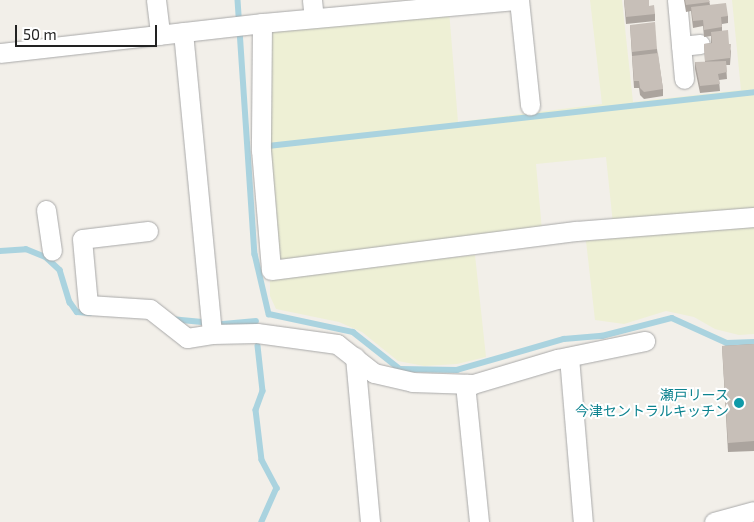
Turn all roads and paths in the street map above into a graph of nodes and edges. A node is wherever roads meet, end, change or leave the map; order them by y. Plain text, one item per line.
1 (156, 0) edge
2 (514, 0) edge
3 (519, 0) edge
4 (677, 0) edge
5 (313, 9) edge
6 (257, 24) junction
7 (182, 32) junction
8 (160, 35) junction
9 (700, 44) dead end
10 (681, 46) junction
11 (0, 52) edge
12 (684, 79) dead end
13 (530, 105) dead end
14 (46, 210) dead end
15 (754, 217) edge
16 (148, 231) dead end
17 (82, 240) junction
18 (212, 334) junction
19 (645, 341) dead end
20 (569, 357) junction
21 (355, 358) junction
22 (465, 384) junction
23 (754, 511) edge
24 (370, 522) edge
25 (479, 522) edge
26 (583, 522) edge
27 (714, 522) edge

1 - 8 street
2 - 5 street
3 - 13 street
4 - 10 street
5 - 6 street
6 - 7 street
6 - 15 street
7 - 8 street
7 - 18 street
8 - 11 street
9 - 10 street
10 - 12 street
14 - 17 street
16 - 17 street
17 - 18 street
18 - 21 street
19 - 20 street
20 - 22 street
20 - 26 street
21 - 22 street
21 - 24 street
22 - 25 street
23 - 27 street

